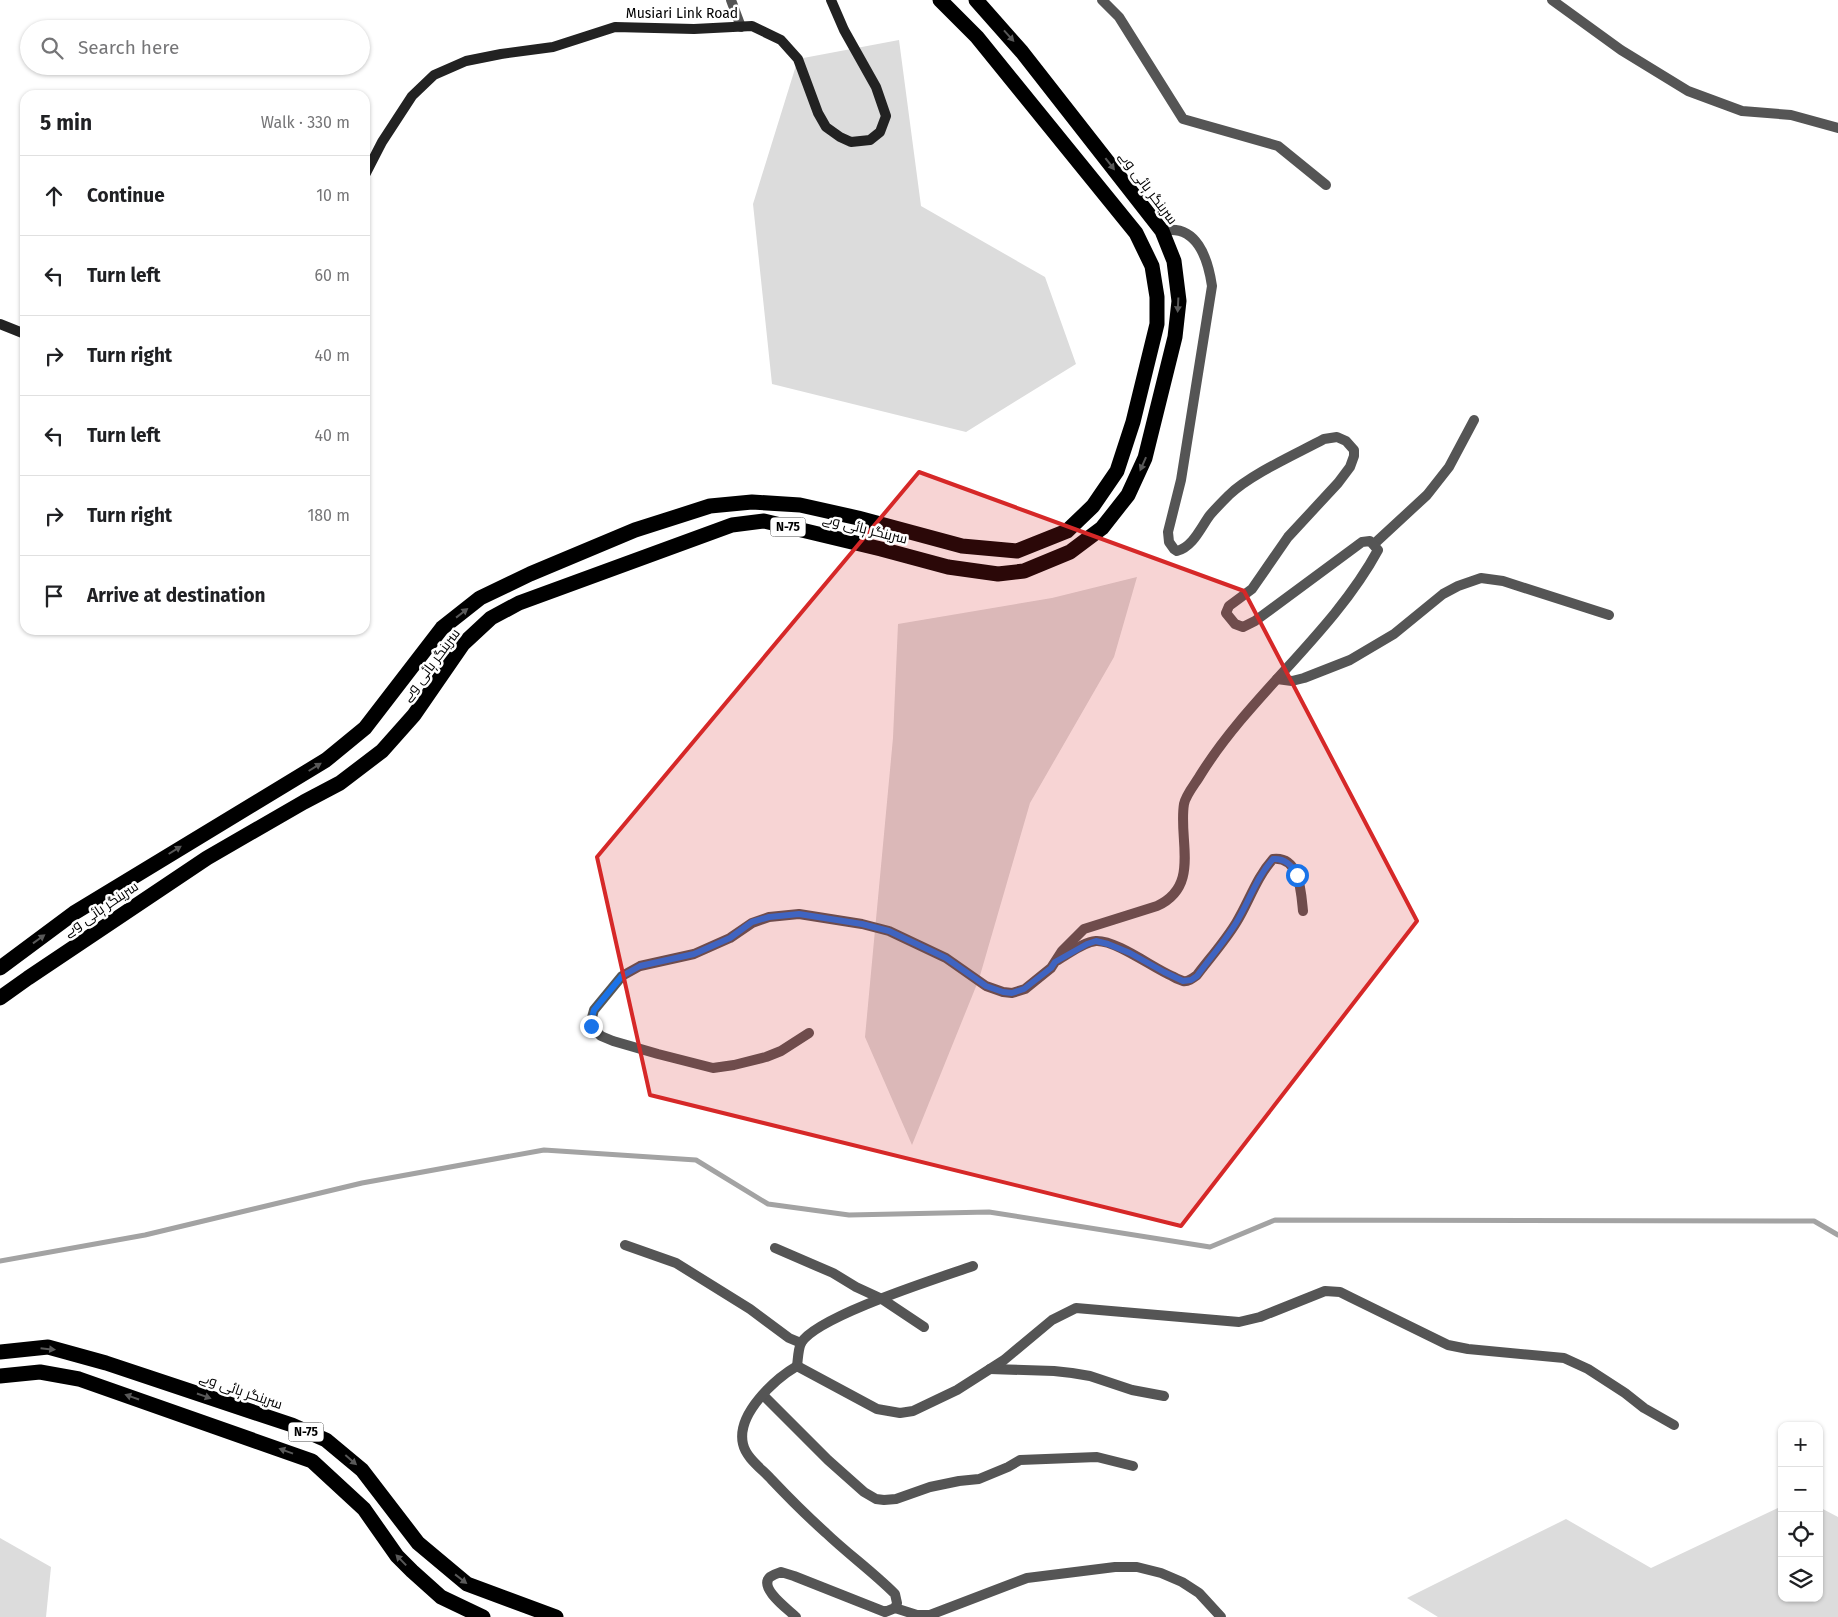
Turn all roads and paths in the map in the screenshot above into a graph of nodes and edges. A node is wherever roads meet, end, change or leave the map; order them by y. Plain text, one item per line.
1 (731, 0) edge
2 (830, 0) edge
3 (940, 0) edge
4 (976, 0) edge
5 (1102, 0) edge
6 (1552, 0) edge
7 (741, 27) junction
8 (1838, 128) edge
9 (370, 165) edge
10 (1326, 185) dead end
11 (1162, 231) junction
12 (0, 324) edge
13 (20, 332) edge
14 (1474, 420) dead end
15 (1374, 544) junction
16 (1609, 615) dead end
17 (1277, 679) junction
18 (1303, 911) dead end
19 (1055, 962) junction
20 (0, 968) edge
21 (0, 998) edge
22 (809, 1033) dead end
23 (626, 1245) dead end
24 (776, 1248) dead end
25 (973, 1266) dead end
26 (882, 1299) junction
27 (924, 1327) dead end
28 (802, 1343) junction
29 (0, 1352) edge
30 (797, 1366) junction
31 (990, 1369) junction
32 (0, 1376) edge
33 (762, 1395) junction
34 (1164, 1396) dead end
35 (1674, 1425) dead end
36 (1133, 1466) dead end
37 (895, 1608) junction
38 (484, 1617) edge
39 (556, 1617) edge
40 (796, 1617) edge
41 (1221, 1617) edge

1 - 7 street
2 - 7 main road, Musiari Link Road
20 -> 3 highway, سرینگر ہائی وے / N-75
4 -> 11 highway, سرینگر ہائی وے / N-75
5 - 10 street
6 - 8 street
7 - 9 main road, Musiari Link Road
11 - 15 street
11 -> 21 highway, سرینگر ہائی وے / N-75
12 - 13 main road
14 - 15 street
15 - 17 street
16 - 17 street
17 - 19 street
18 - 19 street
19 - 22 street
23 - 28 street
24 - 26 street
25 - 26 street
26 - 27 street
26 - 28 street
28 - 30 street
29 -> 39 highway, سرینگر ہائی وے / N-75
30 - 31 street
30 - 33 street
31 - 34 street
31 - 35 street
38 -> 32 highway, N-75
33 - 36 street
33 - 37 street
37 - 40 street
37 - 41 street

